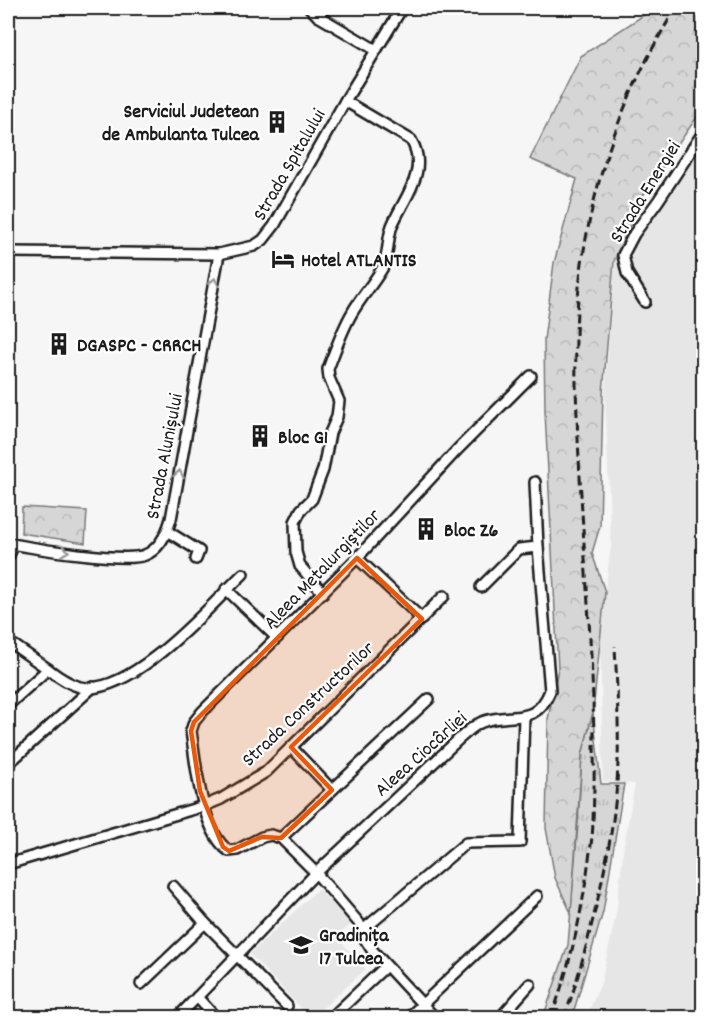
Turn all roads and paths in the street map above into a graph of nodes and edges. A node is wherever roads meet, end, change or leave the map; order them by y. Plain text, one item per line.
1 (310, 8) edge
2 (324, 8) edge
3 (402, 8) edge
4 (318, 16) junction
5 (376, 50) junction
6 (345, 101) junction
7 (704, 131) edge
8 (8, 252) edge
9 (219, 254) junction
10 (645, 302) dead end
11 (531, 376) dead end
12 (536, 482) dead end
13 (167, 531) junction
14 (11, 543) edge
15 (538, 547) junction
16 (8, 557) edge
17 (357, 558) junction
18 (196, 559) dead end
19 (243, 574) dead end
20 (481, 587) dead end
21 (226, 589) junction
22 (322, 593) junction
23 (444, 596) dead end
24 (422, 618) junction
25 (277, 638) junction
26 (8, 644) edge
27 (48, 669) junction
28 (93, 687) junction
29 (429, 699) dead end
30 (8, 705) edge
31 (524, 716) junction
32 (291, 747) junction
33 (8, 764) edge
34 (332, 790) junction
35 (204, 806) junction
36 (281, 838) junction
37 (8, 864) edge
38 (316, 873) junction
39 (173, 886) dead end
40 (537, 896) dead end
41 (205, 923) junction
42 (363, 930) junction
43 (238, 955) junction
44 (386, 966) junction
45 (141, 984) dead end
46 (530, 984) dead end
47 (197, 997) junction
48 (422, 1004) junction
49 (286, 1006) dead end
50 (177, 1017) edge
51 (216, 1017) edge
52 (331, 1017) edge
53 (408, 1017) edge
54 (435, 1017) edge
55 (500, 1017) edge

1 - 4 street
2 - 4 street
3 - 5 street, Strada Spitalului
4 - 5 street
5 - 6 street, Strada Spitalului
6 - 9 street, Strada Spitalului
6 - 22 street
7 - 10 street, Strada Energiei
8 - 9 street, Strada Spitalului
13 -> 9 street, Strada Alunișului
11 - 17 street, Aleea Metalurgiștilor
12 - 15 street
14 -> 13 street, Strada Alunișului
13 - 18 street
14 - 16 street
15 - 20 street
15 - 31 street
17 - 22 street, Aleea Metalurgiștilor
17 - 24 street
19 - 21 street
21 - 25 street
21 - 28 street
22 - 25 street, Aleea Metalurgiștilor
23 - 24 street, Strada Constructorilor
24 - 32 street, Strada Constructorilor
25 - 35 street, Aleea Metalurgiștilor
26 - 27 street
27 - 28 street
27 - 30 street
28 - 33 street
29 - 34 street
31 - 38 street, Aleea Ciocârliei
31 - 42 street
32 - 34 street
32 - 35 street, Strada Constructorilor
34 - 36 street
35 - 36 street
35 - 37 street, Strada Constructorilor
36 - 38 street
38 - 42 street
38 - 43 street, Aleea Ciocârliei
39 - 41 street
40 - 48 street
41 - 43 street
41 - 45 street
42 - 44 street
43 - 47 street, Aleea Ciocârliei
43 - 49 street
44 - 48 street
44 - 52 street
46 - 55 street
47 - 50 street, Aleea Ciocârliei
47 - 51 street
48 - 53 street
48 - 54 street

